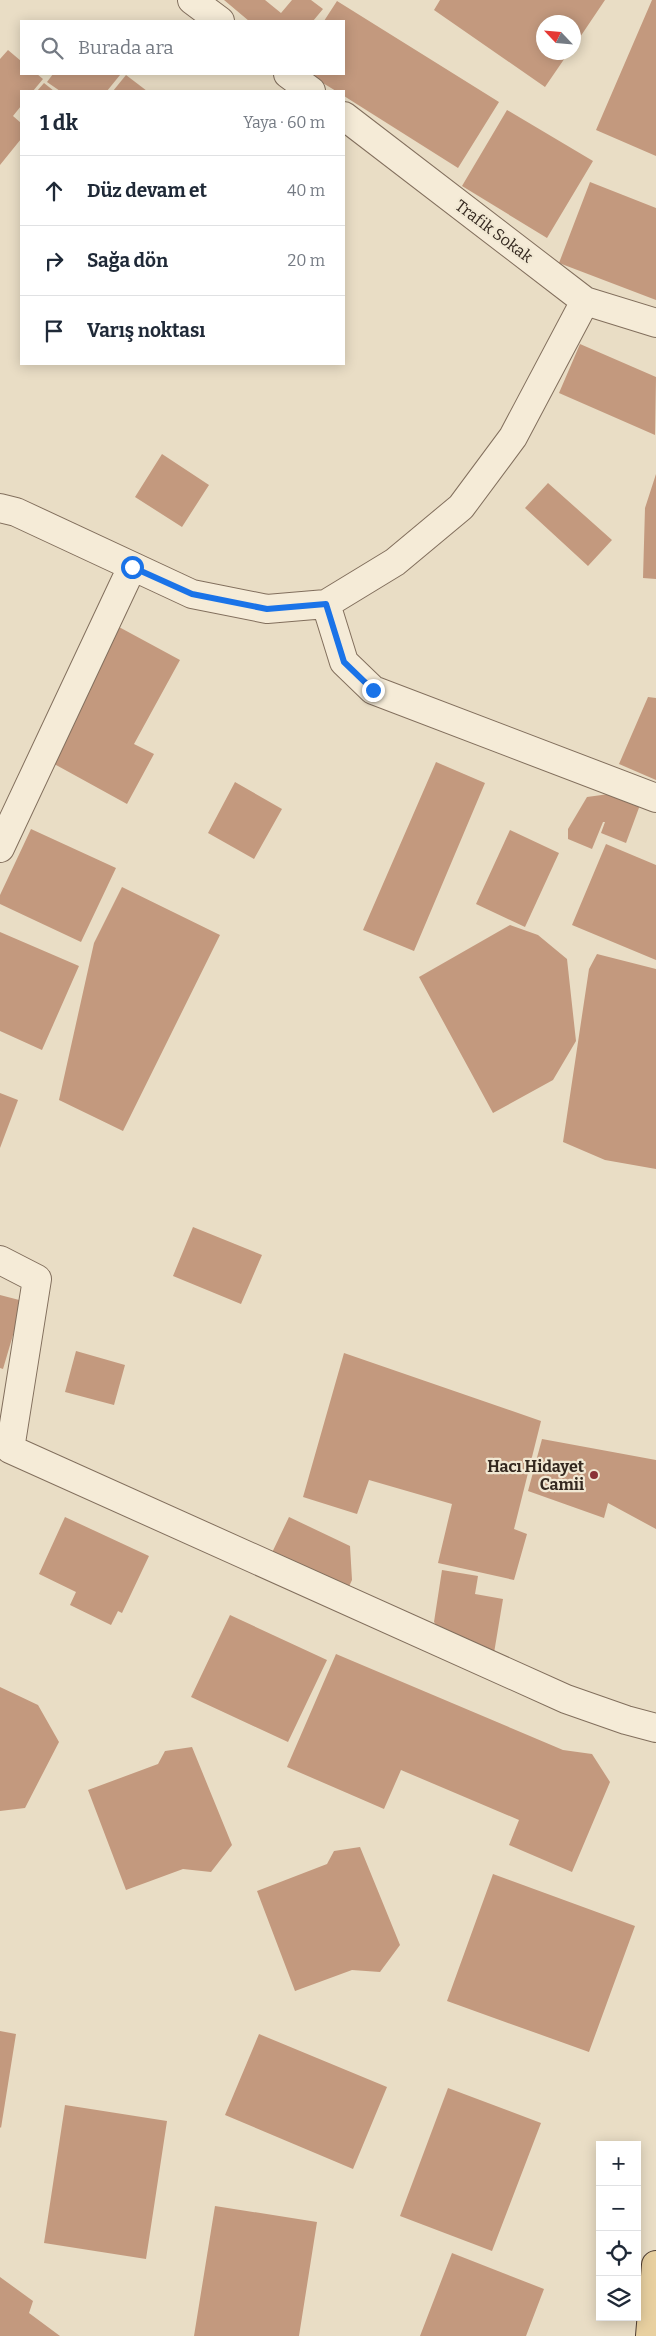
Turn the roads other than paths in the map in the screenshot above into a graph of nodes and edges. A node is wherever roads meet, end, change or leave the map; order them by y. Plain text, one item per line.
1 (192, 0) edge
2 (219, 20) edge
3 (289, 75) edge
4 (310, 90) edge
5 (345, 117) edge
6 (585, 301) junction
7 (656, 323) edge
8 (0, 508) edge
9 (132, 567) junction
10 (326, 604) junction
11 (656, 798) edge
12 (0, 848) edge
13 (0, 1260) edge
14 (656, 1728) edge
15 (656, 2264) edge
16 (650, 2336) edge

1 - 2 street
3 - 4 street
5 - 6 street, Trafik Sokak
6 - 7 street, Trafik Sokak
6 - 10 street
8 - 9 street
9 - 10 street
9 - 12 street
10 - 11 street
13 - 14 street
15 - 16 main road

